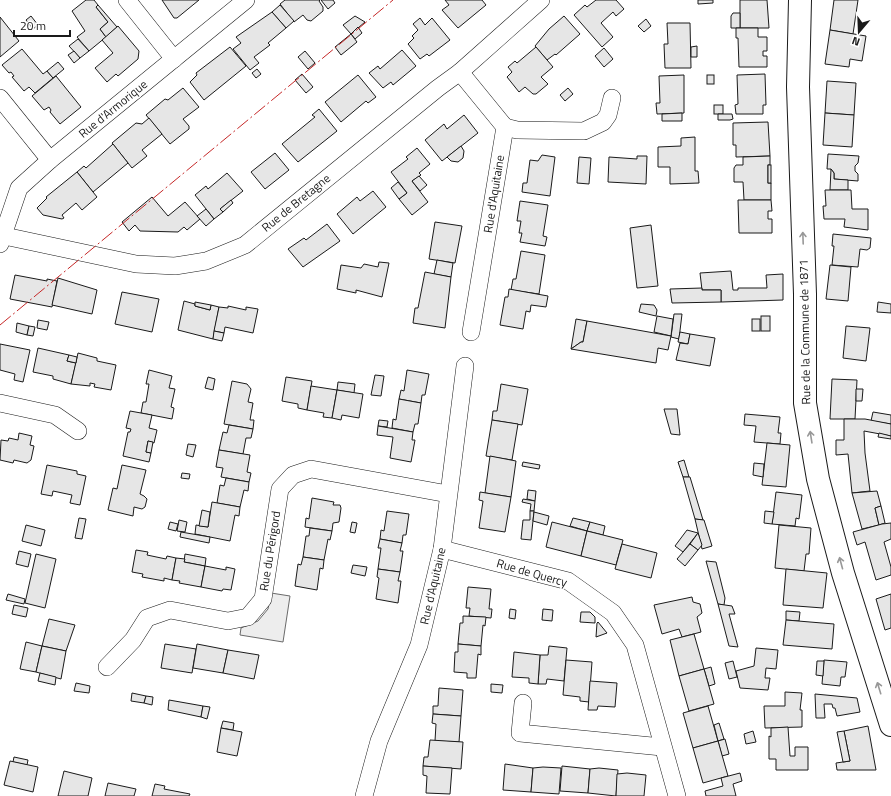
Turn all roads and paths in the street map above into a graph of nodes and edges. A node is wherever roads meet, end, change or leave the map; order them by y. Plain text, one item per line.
1 (127, 0) edge
2 (246, 0) edge
3 (541, 0) edge
4 (800, 0) edge
5 (174, 59) junction
6 (460, 72) junction
7 (0, 98) edge
8 (612, 98) dead end
9 (505, 127) junction
10 (50, 160) junction
11 (1, 238) edge
12 (471, 332) dead end
13 (464, 366) dead end
14 (0, 403) edge
15 (78, 431) dead end
16 (448, 494) junction
17 (442, 549) junction
18 (107, 667) dead end
19 (523, 704) dead end
20 (891, 725) edge
21 (662, 746) junction
22 (364, 796) edge
23 (677, 796) edge

1 - 5 street
2 - 5 street, Rue d'Armorique
3 - 6 street, Rue de Bretagne
20 -> 4 street, Rue de la Commune de 1871
5 - 10 street, Rue d'Armorique
6 - 9 street
6 - 11 street, Rue de Bretagne
7 - 10 street
8 - 9 street
9 - 12 street, Rue d'Aquitaine
10 - 11 street, Rue d'Armorique
13 - 16 street, Rue d'Aquitaine
14 - 15 street
16 - 17 street, Rue d'Aquitaine
16 - 18 street, Rue du Périgord
17 - 21 street, Rue de Quercy
17 - 22 street, Rue d'Aquitaine
19 - 21 street
21 - 23 street, Rue de Quercy

